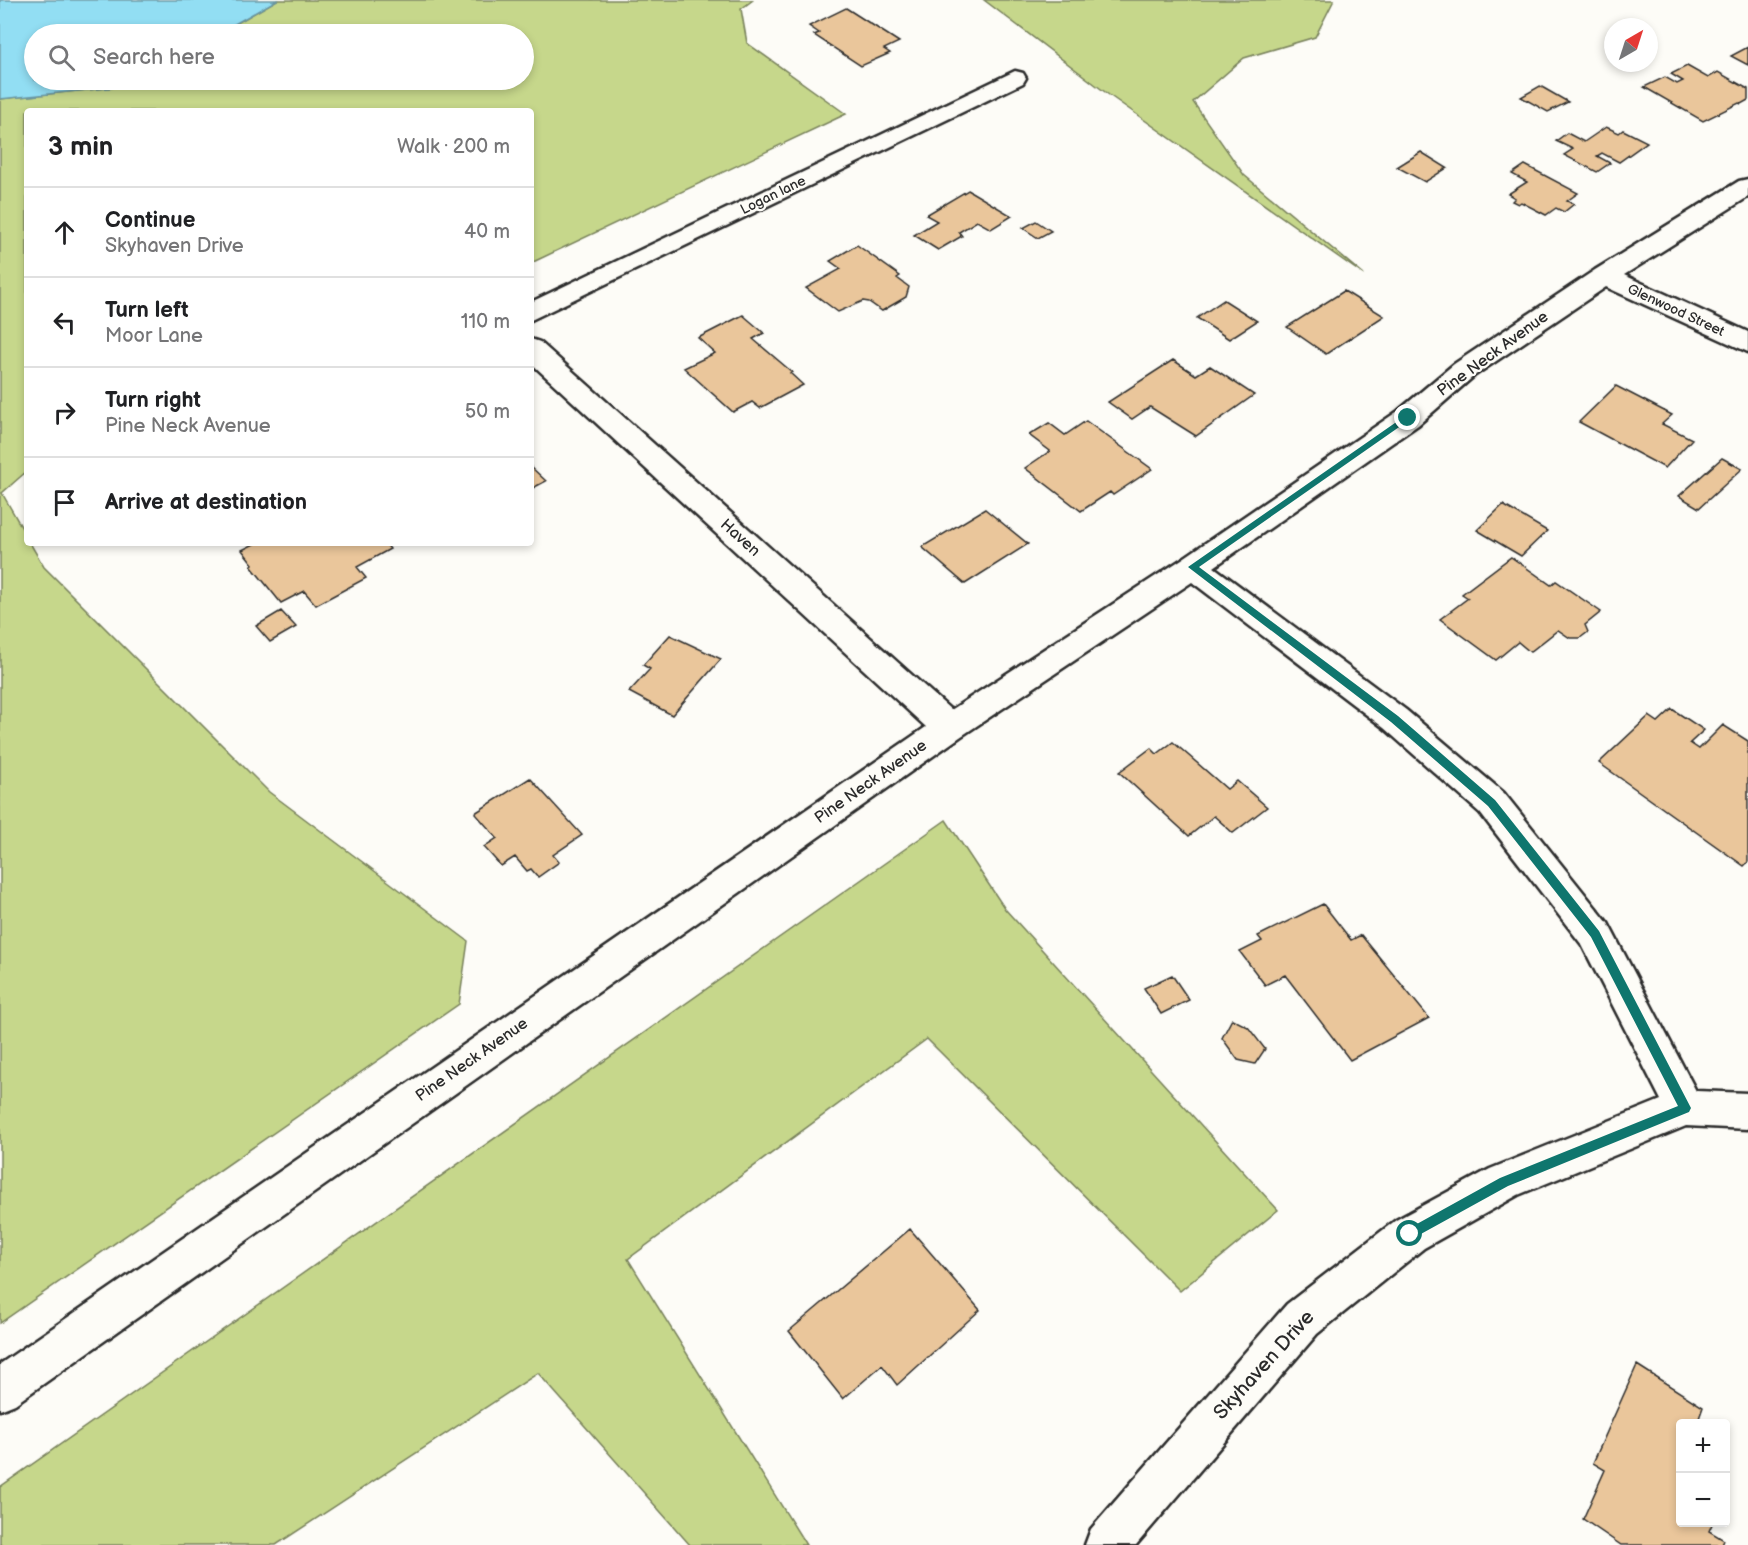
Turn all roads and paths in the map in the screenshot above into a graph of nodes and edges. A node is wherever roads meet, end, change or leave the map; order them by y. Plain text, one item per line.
1 (1015, 78) dead end
2 (1748, 186) edge
3 (1604, 276) junction
4 (534, 311) edge
5 (1748, 343) edge
6 (534, 351) edge
7 (1193, 567) junction
8 (949, 728) junction
9 (1685, 1108) junction
10 (1748, 1111) edge
11 (0, 1389) edge
12 (1107, 1545) edge

1 - 4 street, Logan lane
2 - 3 street, Pine Neck Avenue
3 - 5 street, Glenwood Street
3 - 7 street, Pine Neck Avenue
6 - 8 street, Haven
7 - 8 street, Pine Neck Avenue
7 - 9 street
8 - 11 street, Pine Neck Avenue
9 - 10 street, Skyhaven Drive
9 - 12 street, Skyhaven Drive

